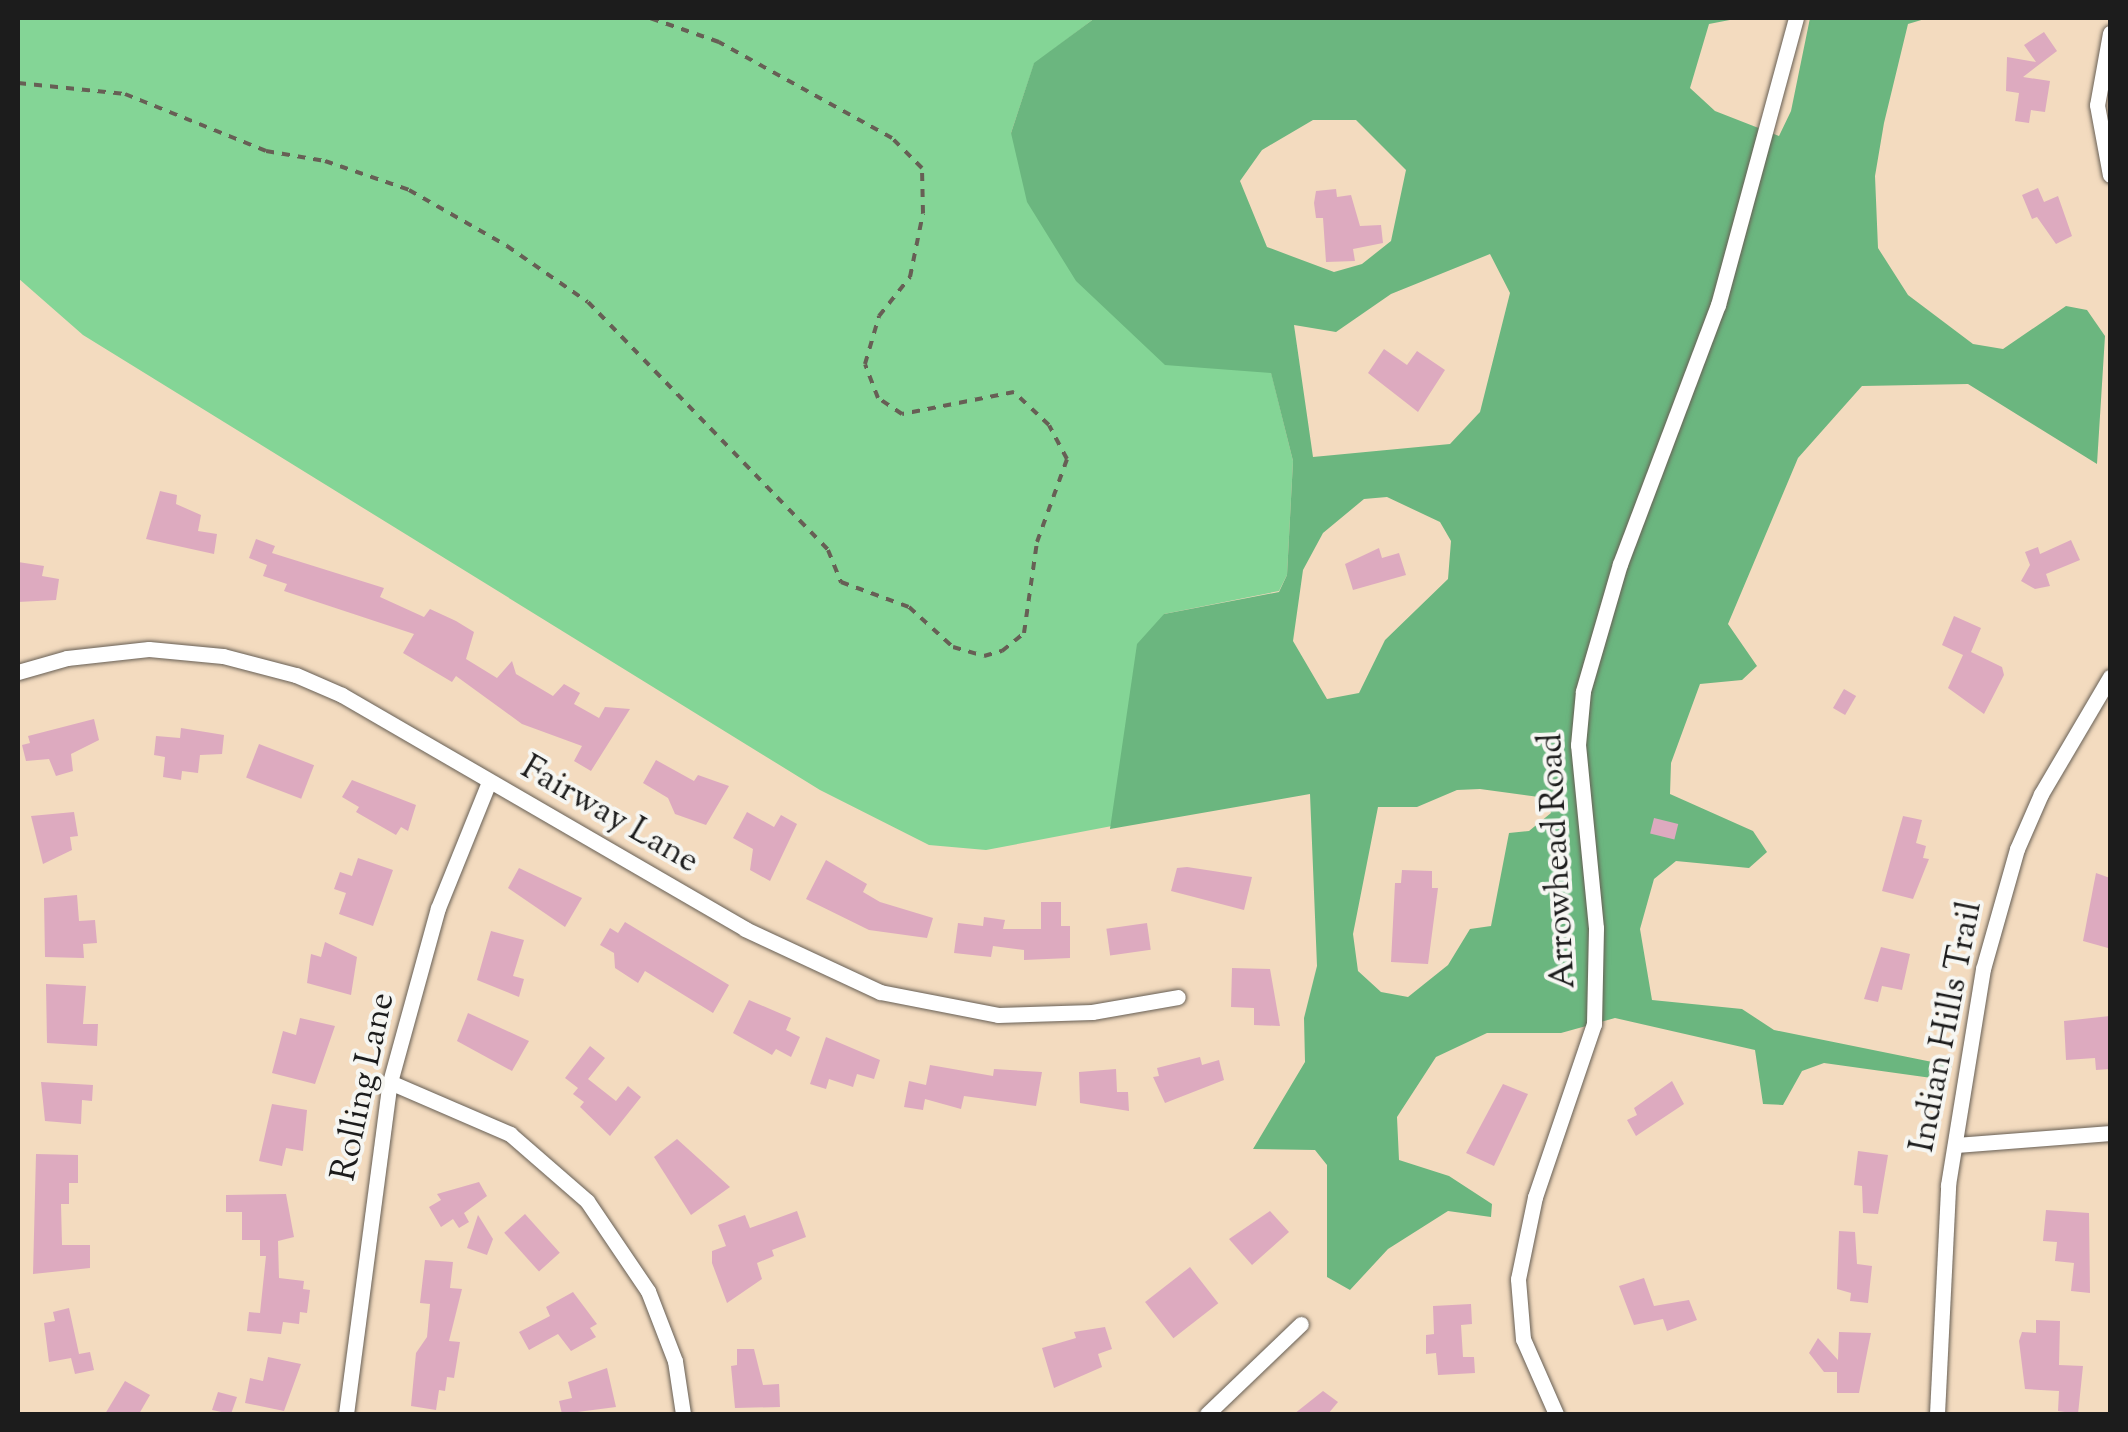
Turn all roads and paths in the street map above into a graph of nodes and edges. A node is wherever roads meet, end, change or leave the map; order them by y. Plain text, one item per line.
1 (650, 18) edge
2 (1796, 18) edge
3 (2110, 33) edge
4 (18, 83) edge
5 (2110, 174) edge
6 (18, 672) edge
7 (2110, 677) edge
8 (489, 782) junction
9 (1178, 997) dead end
10 (390, 1082) junction
11 (2110, 1133) edge
12 (1956, 1145) junction
13 (1301, 1324) dead end
14 (346, 1414) edge
15 (683, 1414) edge
16 (1207, 1414) edge
17 (1556, 1414) edge
18 (1937, 1414) edge

1 - 4 path
2 - 17 street, Arrowhead Road
3 - 5 street
6 - 8 street, Fairway Lane
7 - 12 street, Indian Hills Trail
8 - 9 street, Fairway Lane
8 - 10 street, Rolling Lane
10 - 14 street, Rolling Lane
10 - 15 street
11 - 12 street
12 - 18 street, Indian Hills Trail
13 - 16 street

